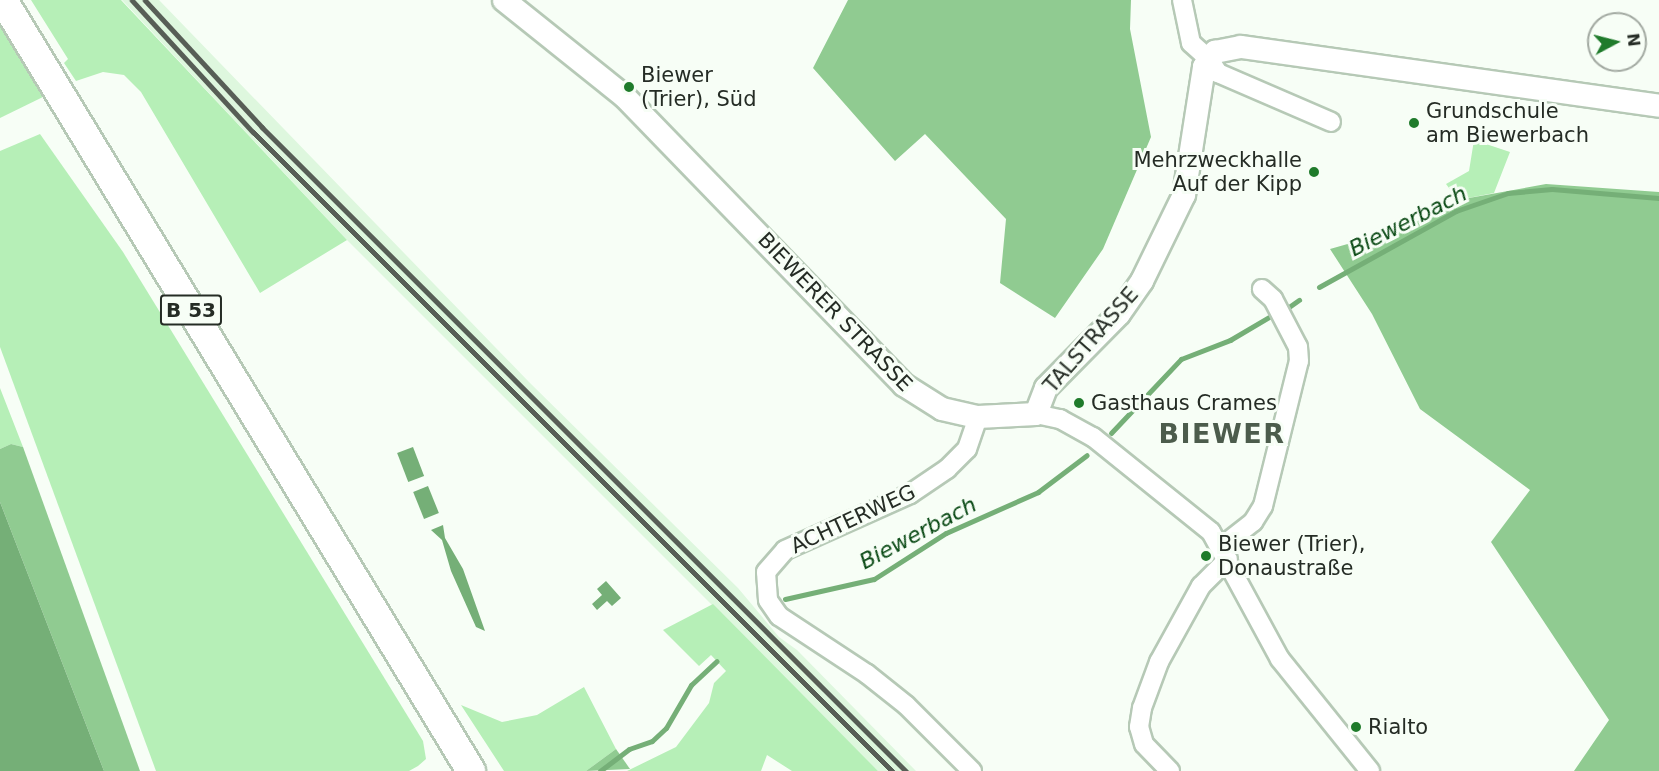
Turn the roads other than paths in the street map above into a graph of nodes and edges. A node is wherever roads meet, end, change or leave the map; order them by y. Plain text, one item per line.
1 (3, 0) edge
2 (504, 0) edge
3 (1182, 0) edge
4 (1209, 59) junction
5 (1659, 106) edge
6 (1330, 122) dead end
7 (1268, 294) dead end
8 (1036, 414) junction
9 (978, 417) junction
10 (1225, 553) junction
11 (471, 771) edge
12 (972, 771) edge
13 (1170, 771) edge
14 (1370, 771) edge

1 - 11 main road, B 53
2 - 9 street, BIEWERER STRASSE
3 - 4 street
4 - 5 street
4 - 6 street
4 - 8 street, TALSTRASSE
7 - 10 street
8 - 9 street, BIEWERER STRASSE
8 - 10 street, BIEWERER STRASSE
9 - 12 street, ACHTERWEG
10 - 13 street
10 - 14 street, BIEWERER STRASSE

